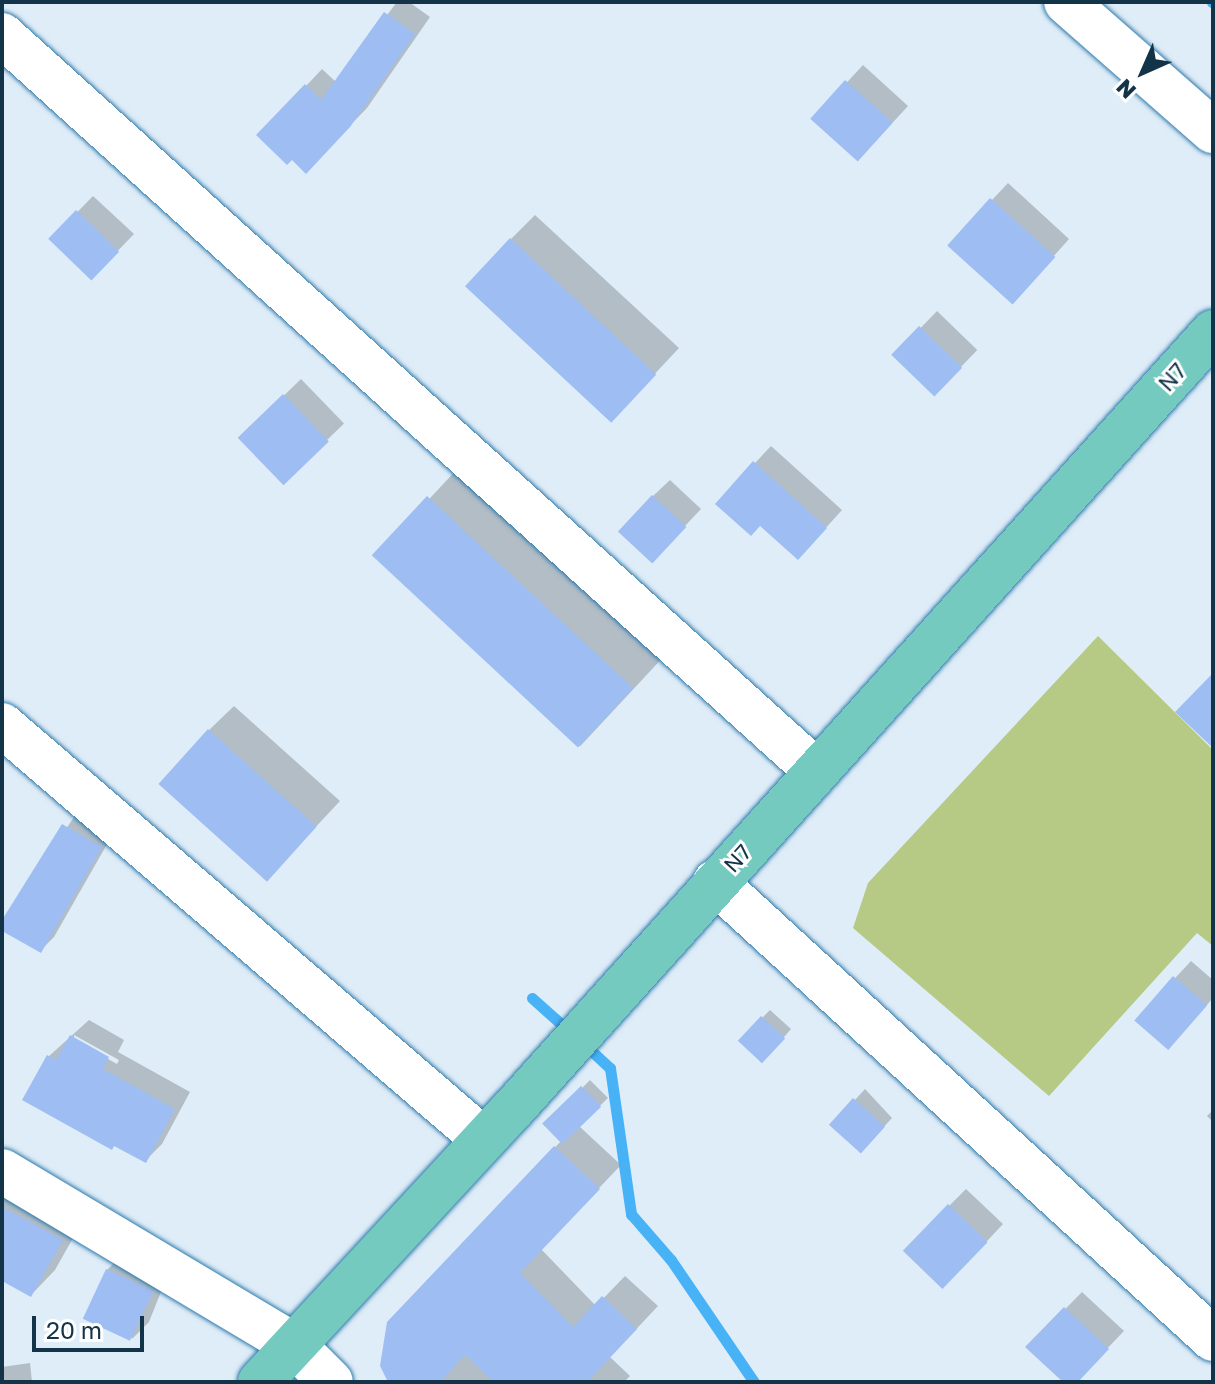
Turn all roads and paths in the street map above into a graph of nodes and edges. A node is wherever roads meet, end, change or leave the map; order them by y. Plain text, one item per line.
1 (1066, 2) edge
2 (2, 35) edge
3 (1213, 131) edge
4 (1213, 332) edge
5 (2, 725) edge
6 (816, 771) junction
7 (715, 882) junction
8 (483, 1139) junction
9 (2, 1171) edge
10 (1213, 1339) edge
11 (294, 1345) junction
12 (260, 1382) edge
13 (331, 1382) edge

1 - 3 street
2 - 6 street
4 - 6 main road, N7
5 - 8 street
6 - 7 main road, N7
7 - 8 main road, N7
7 - 10 street
8 - 11 main road, N7
9 - 11 street
11 - 12 main road, N7
11 - 13 street

